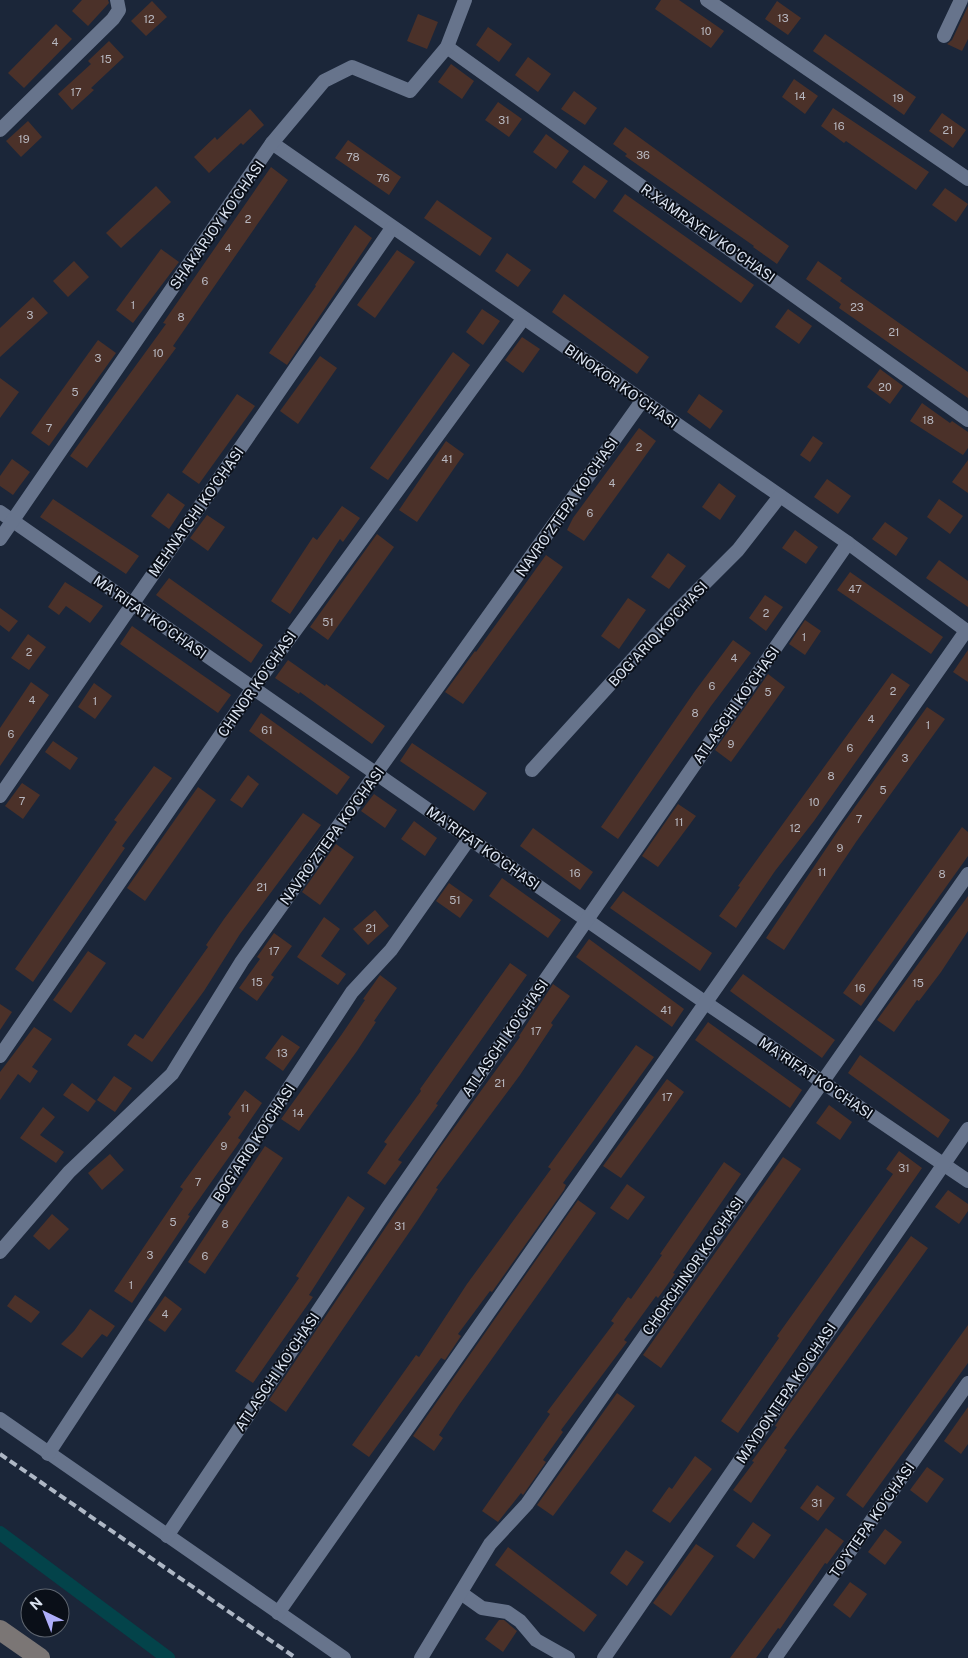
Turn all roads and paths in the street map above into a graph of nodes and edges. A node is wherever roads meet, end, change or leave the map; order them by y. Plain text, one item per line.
1 (117, 0) edge
2 (465, 0) edge
3 (707, 0) edge
4 (961, 0) edge
5 (944, 36) dead end
6 (447, 47) junction
7 (0, 130) edge
8 (272, 144) junction
9 (968, 179) edge
10 (392, 228) junction
11 (523, 319) junction
12 (642, 401) junction
13 (968, 420) edge
14 (780, 496) junction
15 (0, 512) edge
16 (13, 521) junction
17 (0, 539) edge
18 (848, 543) junction
19 (132, 606) junction
20 (967, 631) edge
21 (254, 688) junction
22 (532, 770) dead end
23 (377, 774) junction
24 (0, 796) edge
25 (469, 839) junction
26 (968, 874) edge
27 (587, 921) junction
28 (706, 1003) junction
29 (0, 1056) edge
30 (822, 1082) junction
31 (968, 1129) edge
32 (943, 1164) junction
33 (968, 1181) edge
34 (1, 1248) edge
35 (968, 1382) edge
36 (0, 1419) edge
37 (48, 1454) junction
38 (167, 1536) junction
39 (460, 1593) junction
40 (278, 1613) junction
41 (0, 1630) edge
42 (40, 1658) edge
43 (344, 1658) edge
44 (421, 1658) edge
45 (568, 1658) edge
46 (604, 1658) edge
47 (775, 1658) edge

1 - 7 street
2 - 6 street, SHAKARJOY KO'CHASI
3 - 9 street
4 - 5 street
6 - 8 street, SHAKARJOY KO'CHASI
6 - 13 street, R.XAMRAYEV KO'CHASI
8 - 10 street, BINOKOR KO'CHASI
8 - 16 street, SHAKARJOY KO'CHASI
10 - 11 street, BINOKOR KO'CHASI
10 - 19 street, MEHNATCHI KO'CHASI
11 - 12 street, BINOKOR KO'CHASI
11 - 21 street, CHINOR KO'CHASI
12 - 14 street, BINOKOR KO'CHASI
12 - 23 street, NAVRO'ZTEPA KO'CHASI
14 - 18 street, BINOKOR KO'CHASI
14 - 22 street, BOG'ARIQ KO'CHASI
15 - 16 street, MA'RIFAT KO'CHASI
16 - 17 street, SHAKARJOY KO'CHASI
16 - 19 street, MA'RIFAT KO'CHASI
18 - 20 street, BINOKOR KO'CHASI
18 - 27 street, ATLASCHI KO'CHASI
19 - 21 street, MA'RIFAT KO'CHASI
19 - 24 street, MEHNATCHI KO'CHASI
20 - 28 street
21 - 23 street, MA'RIFAT KO'CHASI
21 - 29 street, CHINOR KO'CHASI
23 - 25 street, MA'RIFAT KO'CHASI
23 - 34 street, NAVRO'ZTEPA KO'CHASI
25 - 27 street, MA'RIFAT KO'CHASI
25 - 37 street, BOG'ARIQ KO'CHASI
26 - 30 street, CHORCHINOR KO'CHASI
27 - 28 street, MA'RIFAT KO'CHASI
27 - 38 street, ATLASCHI KO'CHASI
28 - 30 street, MA'RIFAT KO'CHASI
28 - 40 street
30 - 32 street, MA'RIFAT KO'CHASI
30 - 39 street, CHORCHINOR KO'CHASI
31 - 32 street, MAYDONTEPA KO'CHASI
32 - 33 street, MA'RIFAT KO'CHASI
32 - 46 street, MAYDONTEPA KO'CHASI
35 - 47 street, TO'YTEPA KO'CHASI
36 - 37 street
37 - 38 street
38 - 40 street
39 - 44 street, CHORCHINOR KO'CHASI
39 - 45 street
40 - 43 street
41 - 42 main road

